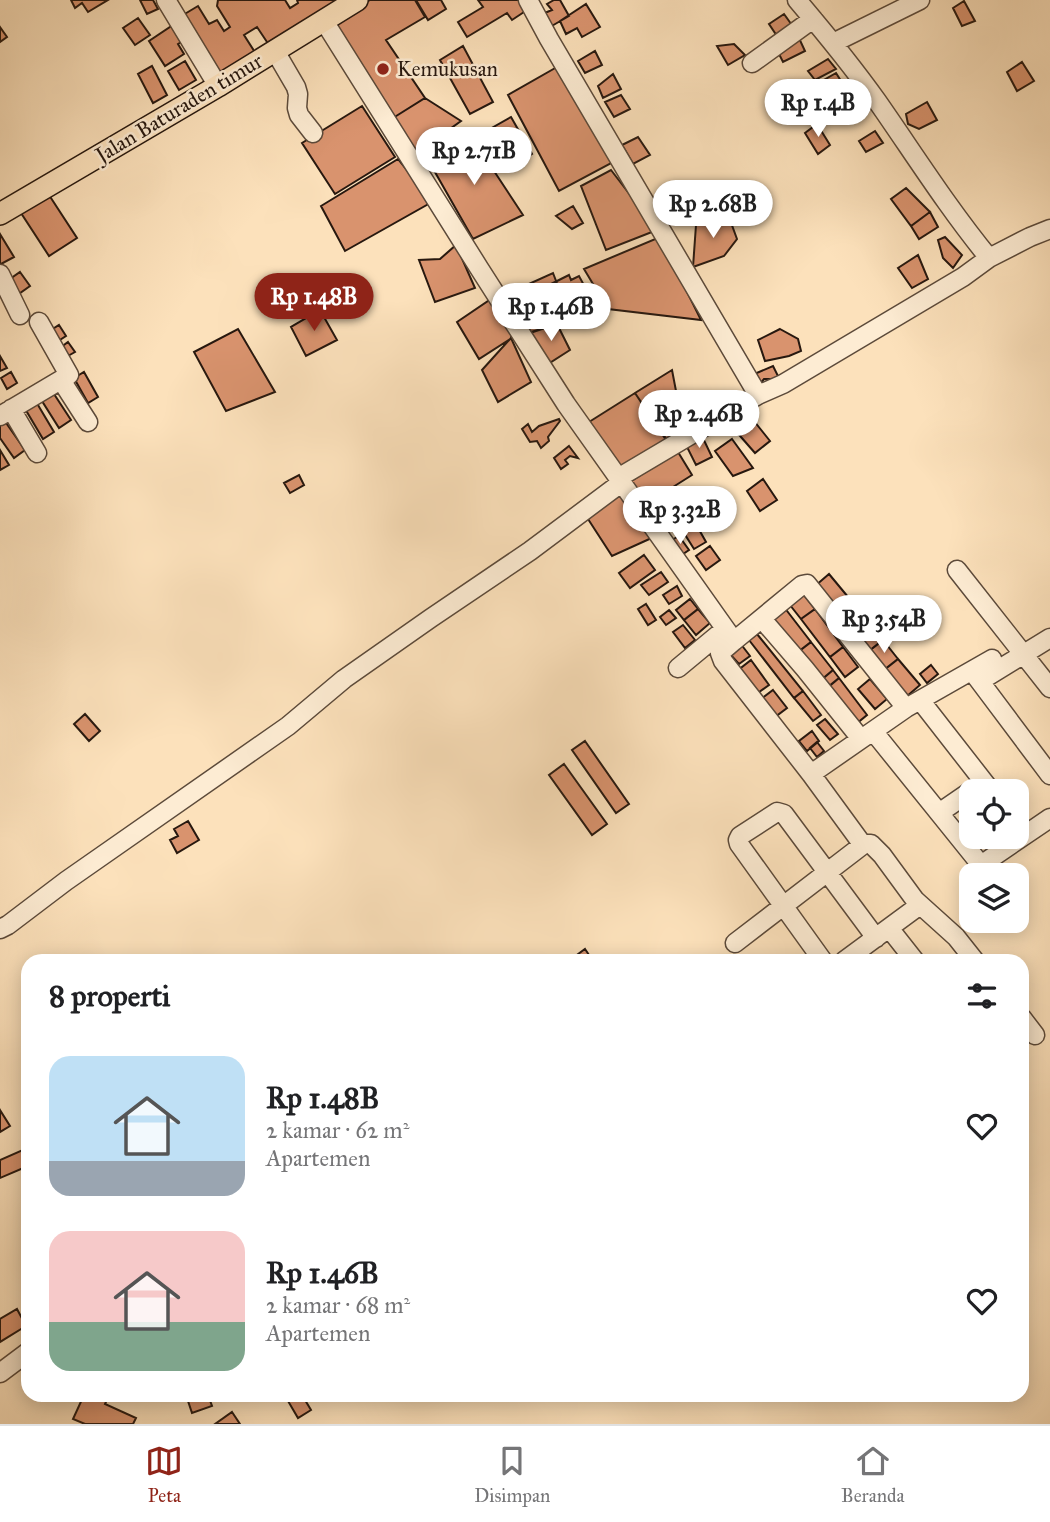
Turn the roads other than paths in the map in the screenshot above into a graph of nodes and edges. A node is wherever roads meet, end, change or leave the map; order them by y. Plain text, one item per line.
1 (166, 0) edge
2 (357, 0) edge
3 (797, 0) edge
4 (920, 0) edge
5 (535, 2) edge
6 (813, 19) junction
7 (324, 20) junction
8 (833, 43) junction
9 (275, 51) junction
10 (752, 63) dead end
11 (218, 86) junction
12 (313, 133) dead end
13 (0, 214) edge
14 (1050, 229) edge
15 (989, 258) junction
16 (0, 274) edge
17 (20, 314) dead end
18 (39, 322) dead end
19 (61, 380) junction
20 (758, 395) junction
21 (5, 413) edge
22 (88, 422) dead end
23 (37, 453) dead end
24 (619, 481) junction
25 (957, 570) dead end
26 (762, 619) junction
27 (729, 635) junction
28 (1050, 638) edge
29 (1024, 654) junction
30 (992, 659) dead end
31 (678, 668) dead end
32 (976, 676) junction
33 (1050, 688) edge
34 (913, 704) junction
35 (867, 735) junction
36 (811, 774) junction
37 (1050, 775) edge
38 (972, 779) edge
39 (959, 801) edge
40 (939, 813) junction
41 (1050, 818) edge
42 (1029, 826) edge
43 (959, 838) edge
44 (864, 844) junction
45 (968, 849) edge
46 (999, 849) edge
47 (827, 873) junction
48 (920, 905) junction
49 (783, 906) junction
50 (0, 929) edge
51 (882, 933) junction
52 (735, 943) dead end
53 (815, 954) edge
54 (856, 954) edge
55 (907, 954) edge
56 (969, 954) edge
57 (1029, 1027) edge
58 (1035, 1035) dead end
59 (21, 1357) edge
60 (0, 1373) edge

1 - 11 street
2 - 7 main road, Jalan Baturaden timur
3 - 6 street
4 - 8 street
5 - 20 street
6 - 8 street
6 - 10 street
7 - 9 main road, Jalan Baturaden timur
7 - 24 street
8 - 15 street
9 - 11 main road, Jalan Baturaden timur
9 - 12 street
11 - 13 main road, Jalan Baturaden timur
14 - 15 street
15 - 20 street
16 - 17 street
18 - 19 street
19 - 21 street
19 - 22 street
20 - 24 street
21 - 23 street
24 - 27 street
24 - 50 street
25 - 29 street
26 - 27 street
26 - 34 street
26 - 35 street
27 - 31 street
27 - 36 street
28 - 29 street
29 - 32 street
29 - 33 street
30 - 32 street
32 - 34 street
32 - 37 street
34 - 35 street
34 - 38 street
35 - 36 street
35 - 40 street
36 - 44 street
39 - 40 street
40 - 43 street
41 - 42 street
44 - 47 street
44 - 48 street
45 - 46 street
47 - 49 street
47 - 49 street
47 - 51 street
48 - 51 street
48 - 56 street
49 - 52 street
49 - 53 street
51 - 54 street
51 - 55 street
57 - 58 street
59 - 60 street

